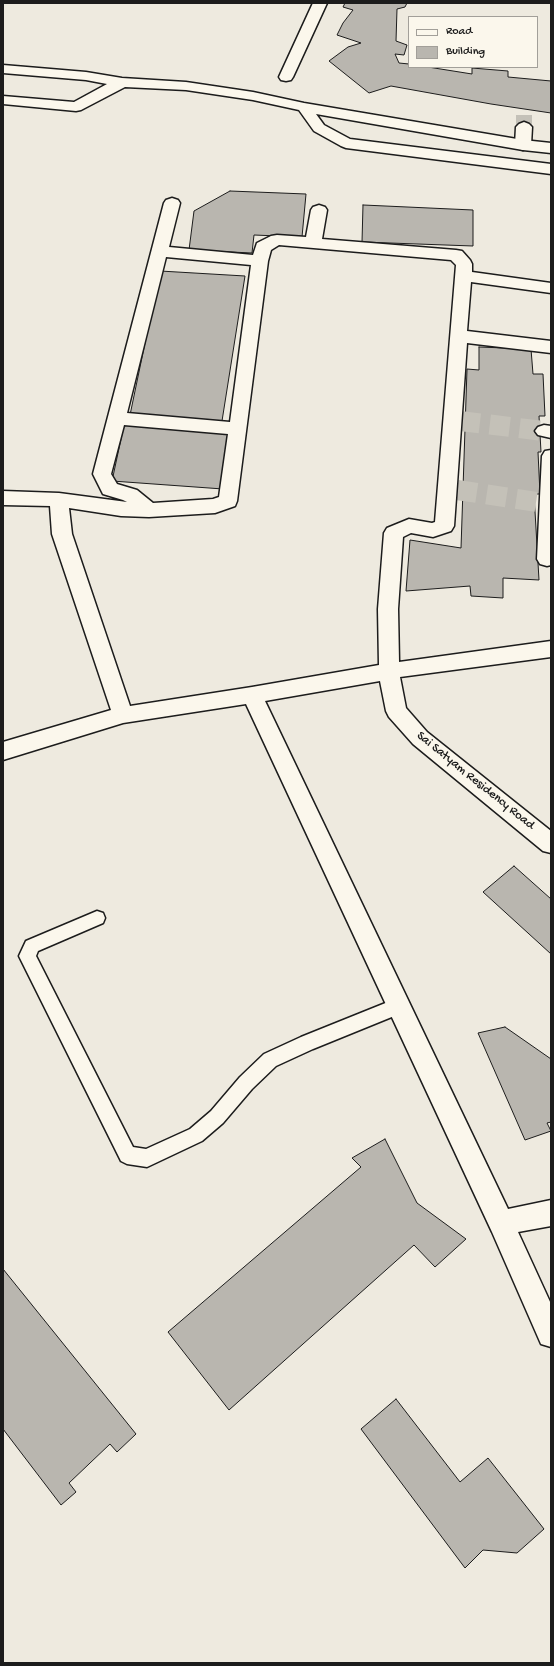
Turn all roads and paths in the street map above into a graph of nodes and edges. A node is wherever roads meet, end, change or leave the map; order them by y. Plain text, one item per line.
1 (320, 3) edge
2 (3, 69) edge
3 (286, 78) dead end
4 (122, 82) junction
5 (3, 100) edge
6 (304, 107) junction
7 (524, 127) tunnel mouth
8 (523, 145) junction
9 (551, 148) edge
10 (551, 170) edge
11 (172, 203) dead end
12 (319, 210) dead end
13 (313, 243) junction
14 (160, 252) junction
15 (260, 261) junction
16 (463, 276) junction
17 (551, 288) edge
18 (459, 336) junction
19 (551, 347) edge
20 (117, 418) junction
21 (238, 428) junction
22 (551, 456) edge
23 (3, 498) edge
24 (59, 500) junction
25 (150, 510) junction
26 (548, 559) dead end
27 (551, 649) edge
28 (389, 672) junction
29 (252, 695) junction
30 (123, 715) junction
31 (3, 752) edge
32 (551, 844) edge
33 (97, 918) dead end
34 (398, 1006) junction
35 (551, 1213) edge
36 (501, 1223) junction
37 (551, 1334) edge

1 - 3 street
2 - 4 street
4 - 5 street
4 - 6 street
6 - 8 street
6 - 10 street
7 - 8 street
8 - 9 street
11 - 14 street
12 - 13 street
13 - 15 street
13 - 16 street
14 - 15 street
14 - 20 street
15 - 21 street
16 - 17 street
16 - 18 street
18 - 19 street
18 - 28 street, Sai Satyam Residency Road
20 - 21 street
20 - 25 street
21 - 25 street
22 - 26 street
23 - 24 street
24 - 25 street
24 - 30 street
27 - 28 street
28 - 29 street
28 - 32 street, Sai Satyam Residency Road
29 - 30 street
29 - 34 street
30 - 31 street
33 - 34 lane
34 - 36 street
35 - 36 street
36 - 37 street

